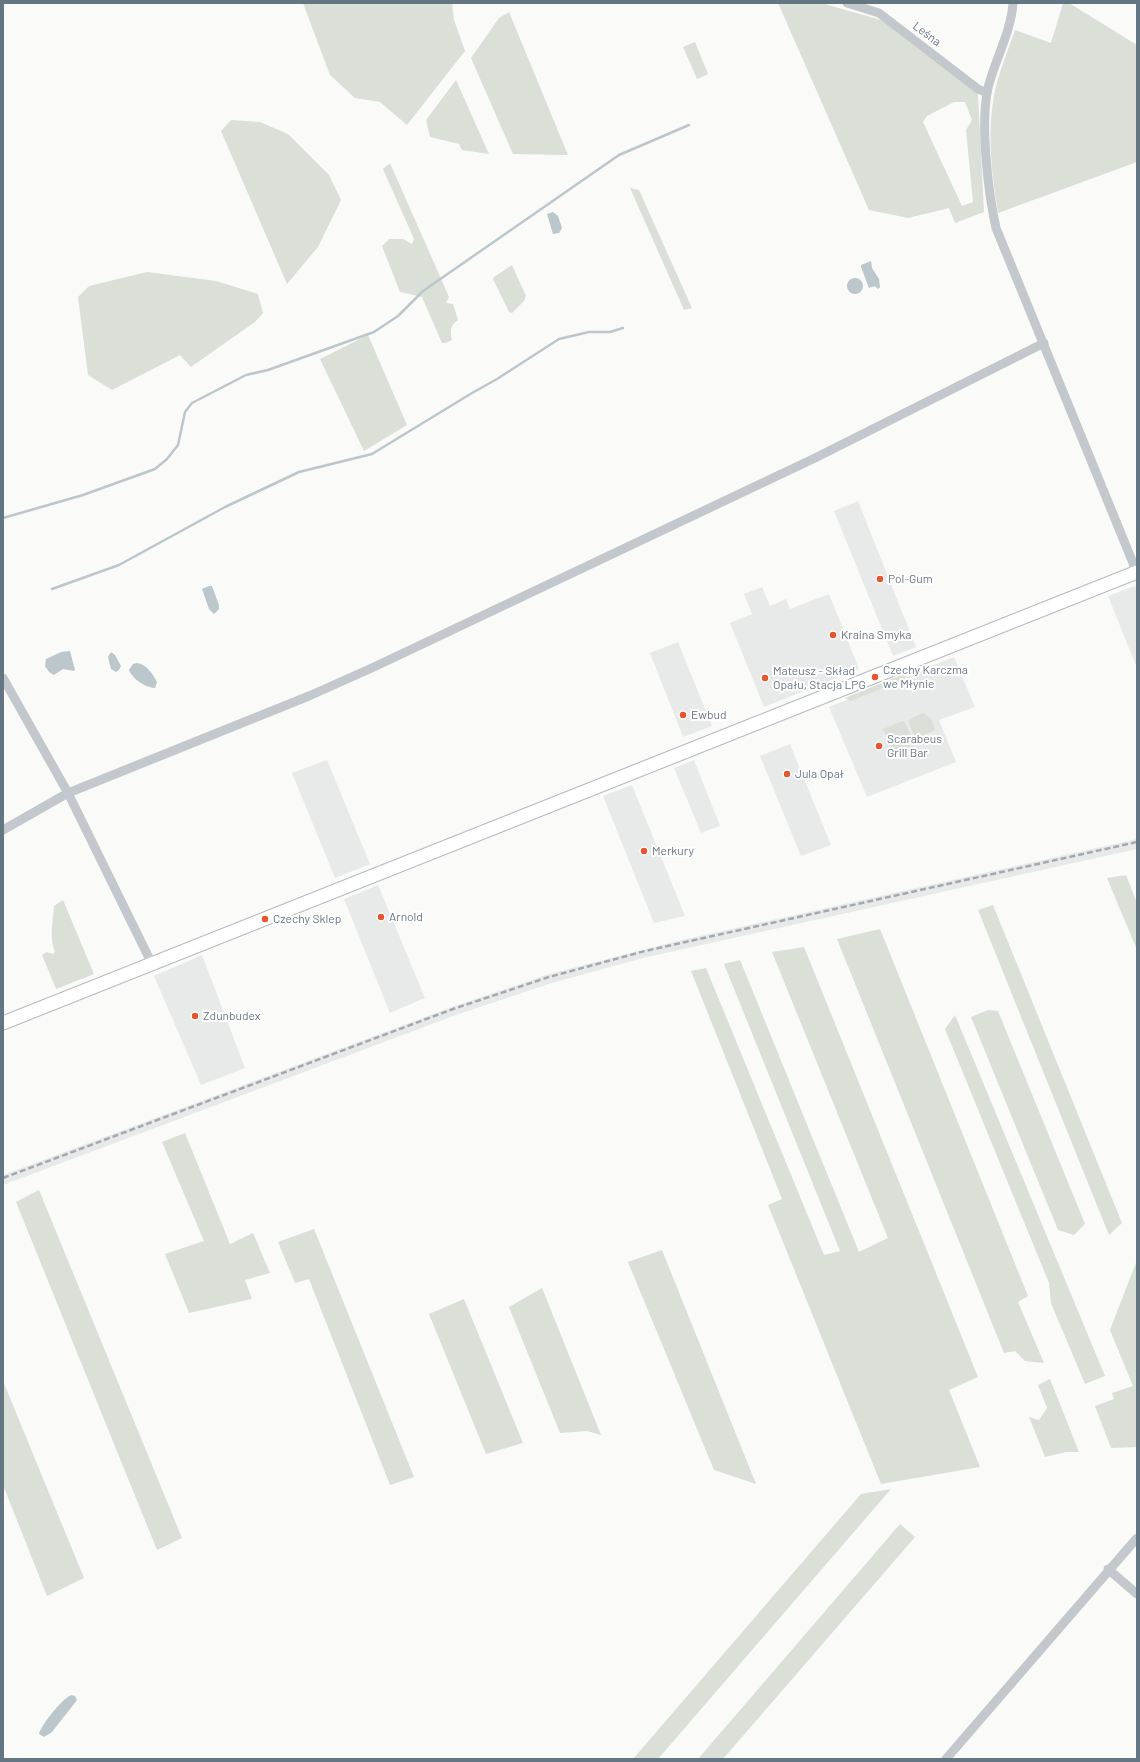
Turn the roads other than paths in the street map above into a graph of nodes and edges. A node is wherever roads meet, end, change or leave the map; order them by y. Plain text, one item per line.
1 (847, 3) edge
2 (1013, 3) edge
3 (987, 93) junction
4 (1044, 343) junction
5 (1137, 574) edge
6 (3, 678) edge
7 (68, 793) junction
8 (3, 830) edge
9 (152, 964) junction
10 (3, 1023) edge
11 (1137, 1538) edge
12 (1108, 1569) junction
13 (1137, 1594) edge
14 (946, 1759) edge

1 - 3 street, Leśna
2 - 3 street
3 - 4 street
4 - 5 street
4 - 7 street
5 - 9 main road
6 - 7 street
7 - 8 street
7 - 9 street
9 - 10 main road
11 - 12 street
12 - 13 street
12 - 14 street

